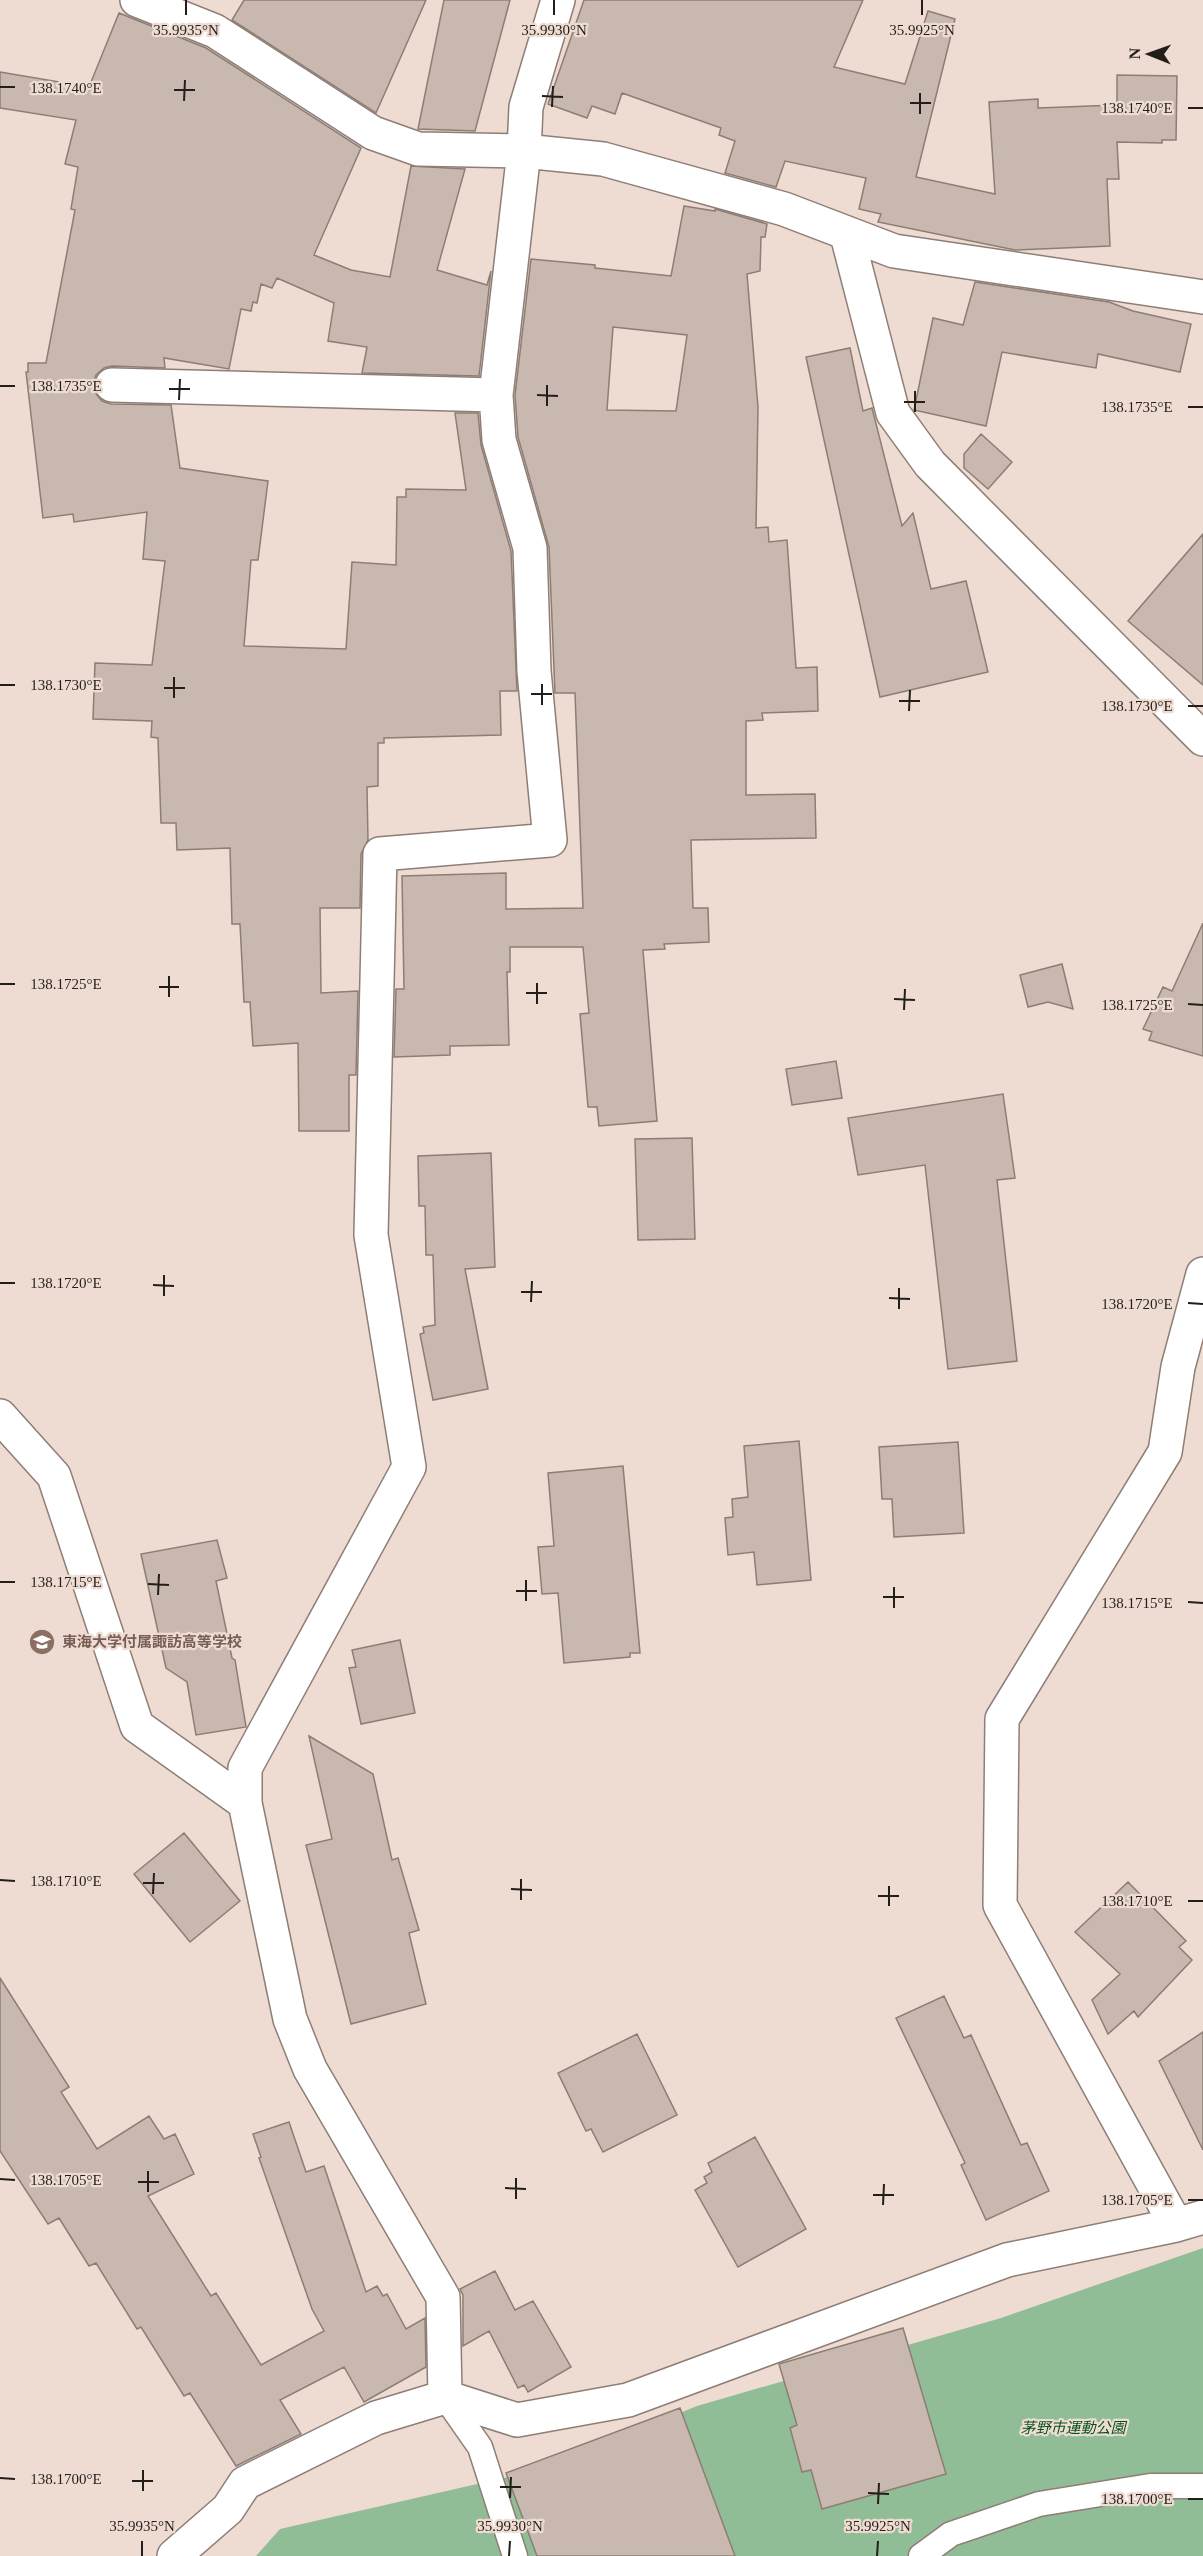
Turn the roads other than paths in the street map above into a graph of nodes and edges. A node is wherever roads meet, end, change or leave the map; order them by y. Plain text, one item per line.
1 (137, 0) edge
2 (558, 0) edge
3 (524, 151) junction
4 (847, 235) junction
5 (1203, 297) edge
6 (112, 385) dead end
7 (496, 395) junction
8 (1203, 740) edge
9 (1203, 1274) edge
10 (0, 1416) edge
11 (244, 1803) junction
12 (1189, 2221) edge
13 (445, 2397) junction
14 (1203, 2486) edge
15 (174, 2556) edge
16 (515, 2556) edge
17 (921, 2556) edge

1 - 3 street
2 - 3 street
3 - 4 street
3 - 7 street
4 - 5 street
4 - 8 street
6 - 7 street
7 - 11 street
9 - 12 street
10 - 11 street
11 - 13 street
12 - 13 street
13 - 15 street
13 - 16 lane
14 - 17 lane

